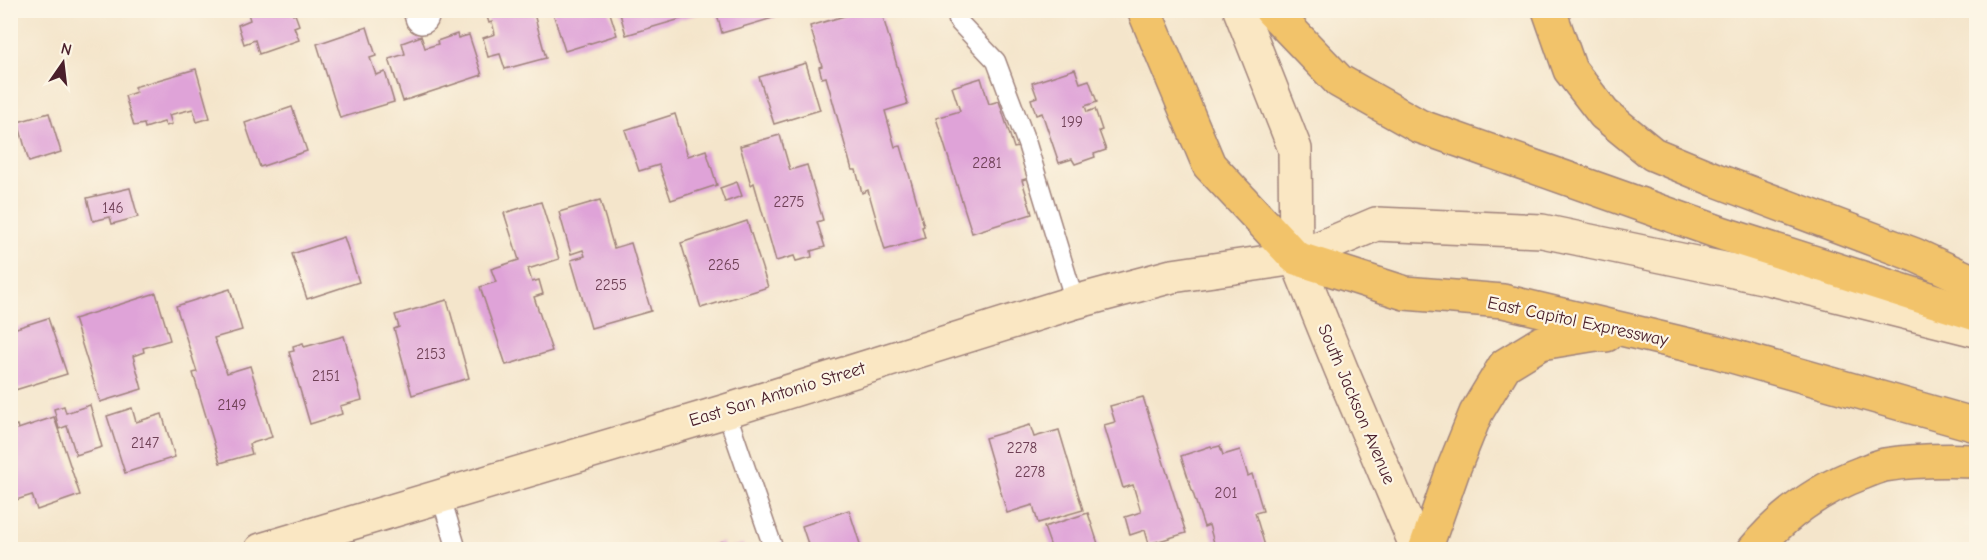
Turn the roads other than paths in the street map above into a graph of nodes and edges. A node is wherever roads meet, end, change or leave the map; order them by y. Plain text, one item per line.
1 (1144, 10) edge
2 (1240, 10) edge
3 (1271, 10) edge
4 (1550, 10) edge
5 (958, 21) dead end
6 (1296, 258) junction
7 (1977, 283) edge
8 (1075, 302) junction
9 (1977, 314) edge
10 (1977, 330) edge
11 (1718, 352) junction
12 (726, 411) junction
13 (1977, 425) edge
14 (1977, 461) edge
15 (441, 496) junction
16 (261, 549) edge
17 (458, 549) edge
18 (774, 549) edge
19 (1418, 549) edge
20 (1425, 549) edge
21 (1754, 549) edge

1 - 6 main road, South Jackson Avenue
2 - 6 main road, South Jackson Avenue
3 - 9 main road
4 - 7 main road
5 - 8 lane
6 - 8 main road, East San Antonio Street
6 - 10 main road
6 - 11 main road, East Capitol Expressway
6 - 19 main road, South Jackson Avenue
8 - 12 main road, East San Antonio Street
11 - 13 main road, East Capitol Expressway
11 - 20 main road
12 - 15 main road, East San Antonio Street
12 - 18 lane
14 - 21 main road
15 - 16 main road, East San Antonio Street
15 - 17 lane

